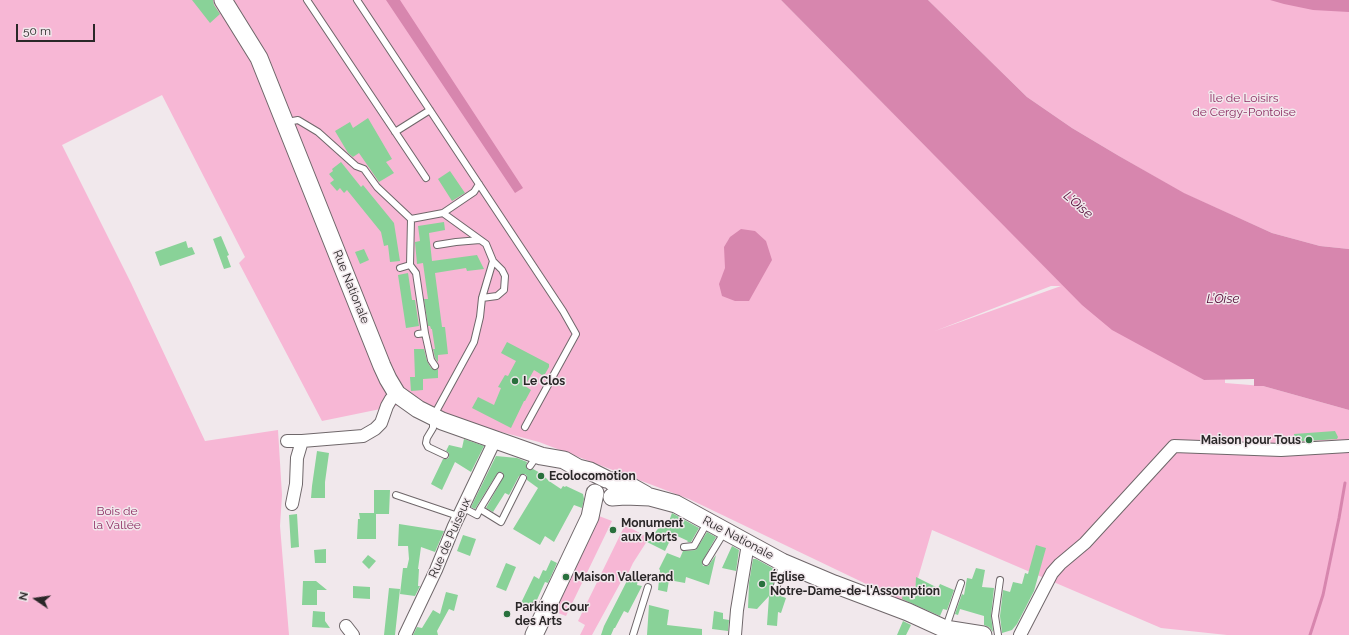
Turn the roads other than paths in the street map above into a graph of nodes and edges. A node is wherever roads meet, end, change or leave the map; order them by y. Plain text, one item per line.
1 (223, 0) edge
2 (307, 0) edge
3 (357, 0) edge
4 (430, 110) junction
5 (285, 122) junction
6 (395, 132) junction
7 (426, 178) dead end
8 (479, 184) junction
9 (443, 213) junction
10 (411, 219) junction
11 (480, 240) junction
12 (437, 245) dead end
13 (493, 261) junction
14 (410, 265) junction
15 (400, 268) dead end
16 (482, 298) junction
17 (425, 333) junction
18 (418, 334) dead end
19 (435, 366) dead end
20 (397, 394) junction
21 (433, 417) junction
22 (525, 428) dead end
23 (495, 440) junction
24 (287, 441) dead end
25 (302, 441) junction
26 (1349, 446) edge
27 (445, 455) dead end
28 (500, 476) dead end
29 (523, 478) dead end
30 (604, 490) junction
31 (396, 496) dead end
32 (292, 504) dead end
33 (480, 509) junction
34 (460, 512) junction
35 (708, 522) junction
36 (725, 531) junction
37 (748, 544) junction
38 (684, 547) dead end
39 (706, 562) dead end
40 (782, 562) junction
41 (1000, 580) dead end
42 (961, 583) dead end
43 (648, 587) dead end
44 (776, 590) dead end
45 (945, 629) junction
46 (405, 635) edge
47 (534, 635) edge
48 (633, 635) edge
49 (735, 635) edge
50 (982, 635) edge
51 (998, 635) edge
52 (1020, 635) edge

1 - 5 street, Rue Nationale
2 - 6 lane
3 - 4 lane
4 - 6 lane
4 - 8 lane
5 - 10 lane
5 - 20 street, Rue Nationale
6 - 7 lane
8 - 9 lane
8 - 22 lane
9 - 10 lane
9 - 11 lane
10 - 14 lane
11 - 12 lane
11 - 13 lane
13 - 16 lane
13 - 16 lane
14 - 15 lane
14 - 17 lane
16 - 21 lane
17 - 18 lane
17 - 19 lane
20 - 21 street, Rue Nationale
20 - 25 street
21 - 23 street, Rue Nationale
21 - 27 lane
23 - 30 street, Rue Nationale
23 - 34 street, Rue de Puiseux
24 - 25 street
25 - 32 street
26 - 52 street
28 - 33 lane
29 - 33 lane
30 - 35 street, Rue Nationale
30 - 47 street
31 - 34 lane
33 - 34 lane
34 - 46 street, Rue de Puiseux
35 - 36 street, Rue Nationale
35 - 38 lane
36 - 37 street, Rue Nationale
36 - 39 lane
37 - 40 street, Rue Nationale
37 - 49 street
40 - 44 lane
40 - 45 street, Rue Nationale
41 - 51 lane
42 - 45 lane
43 - 48 lane
45 - 50 street, Rue Nationale

